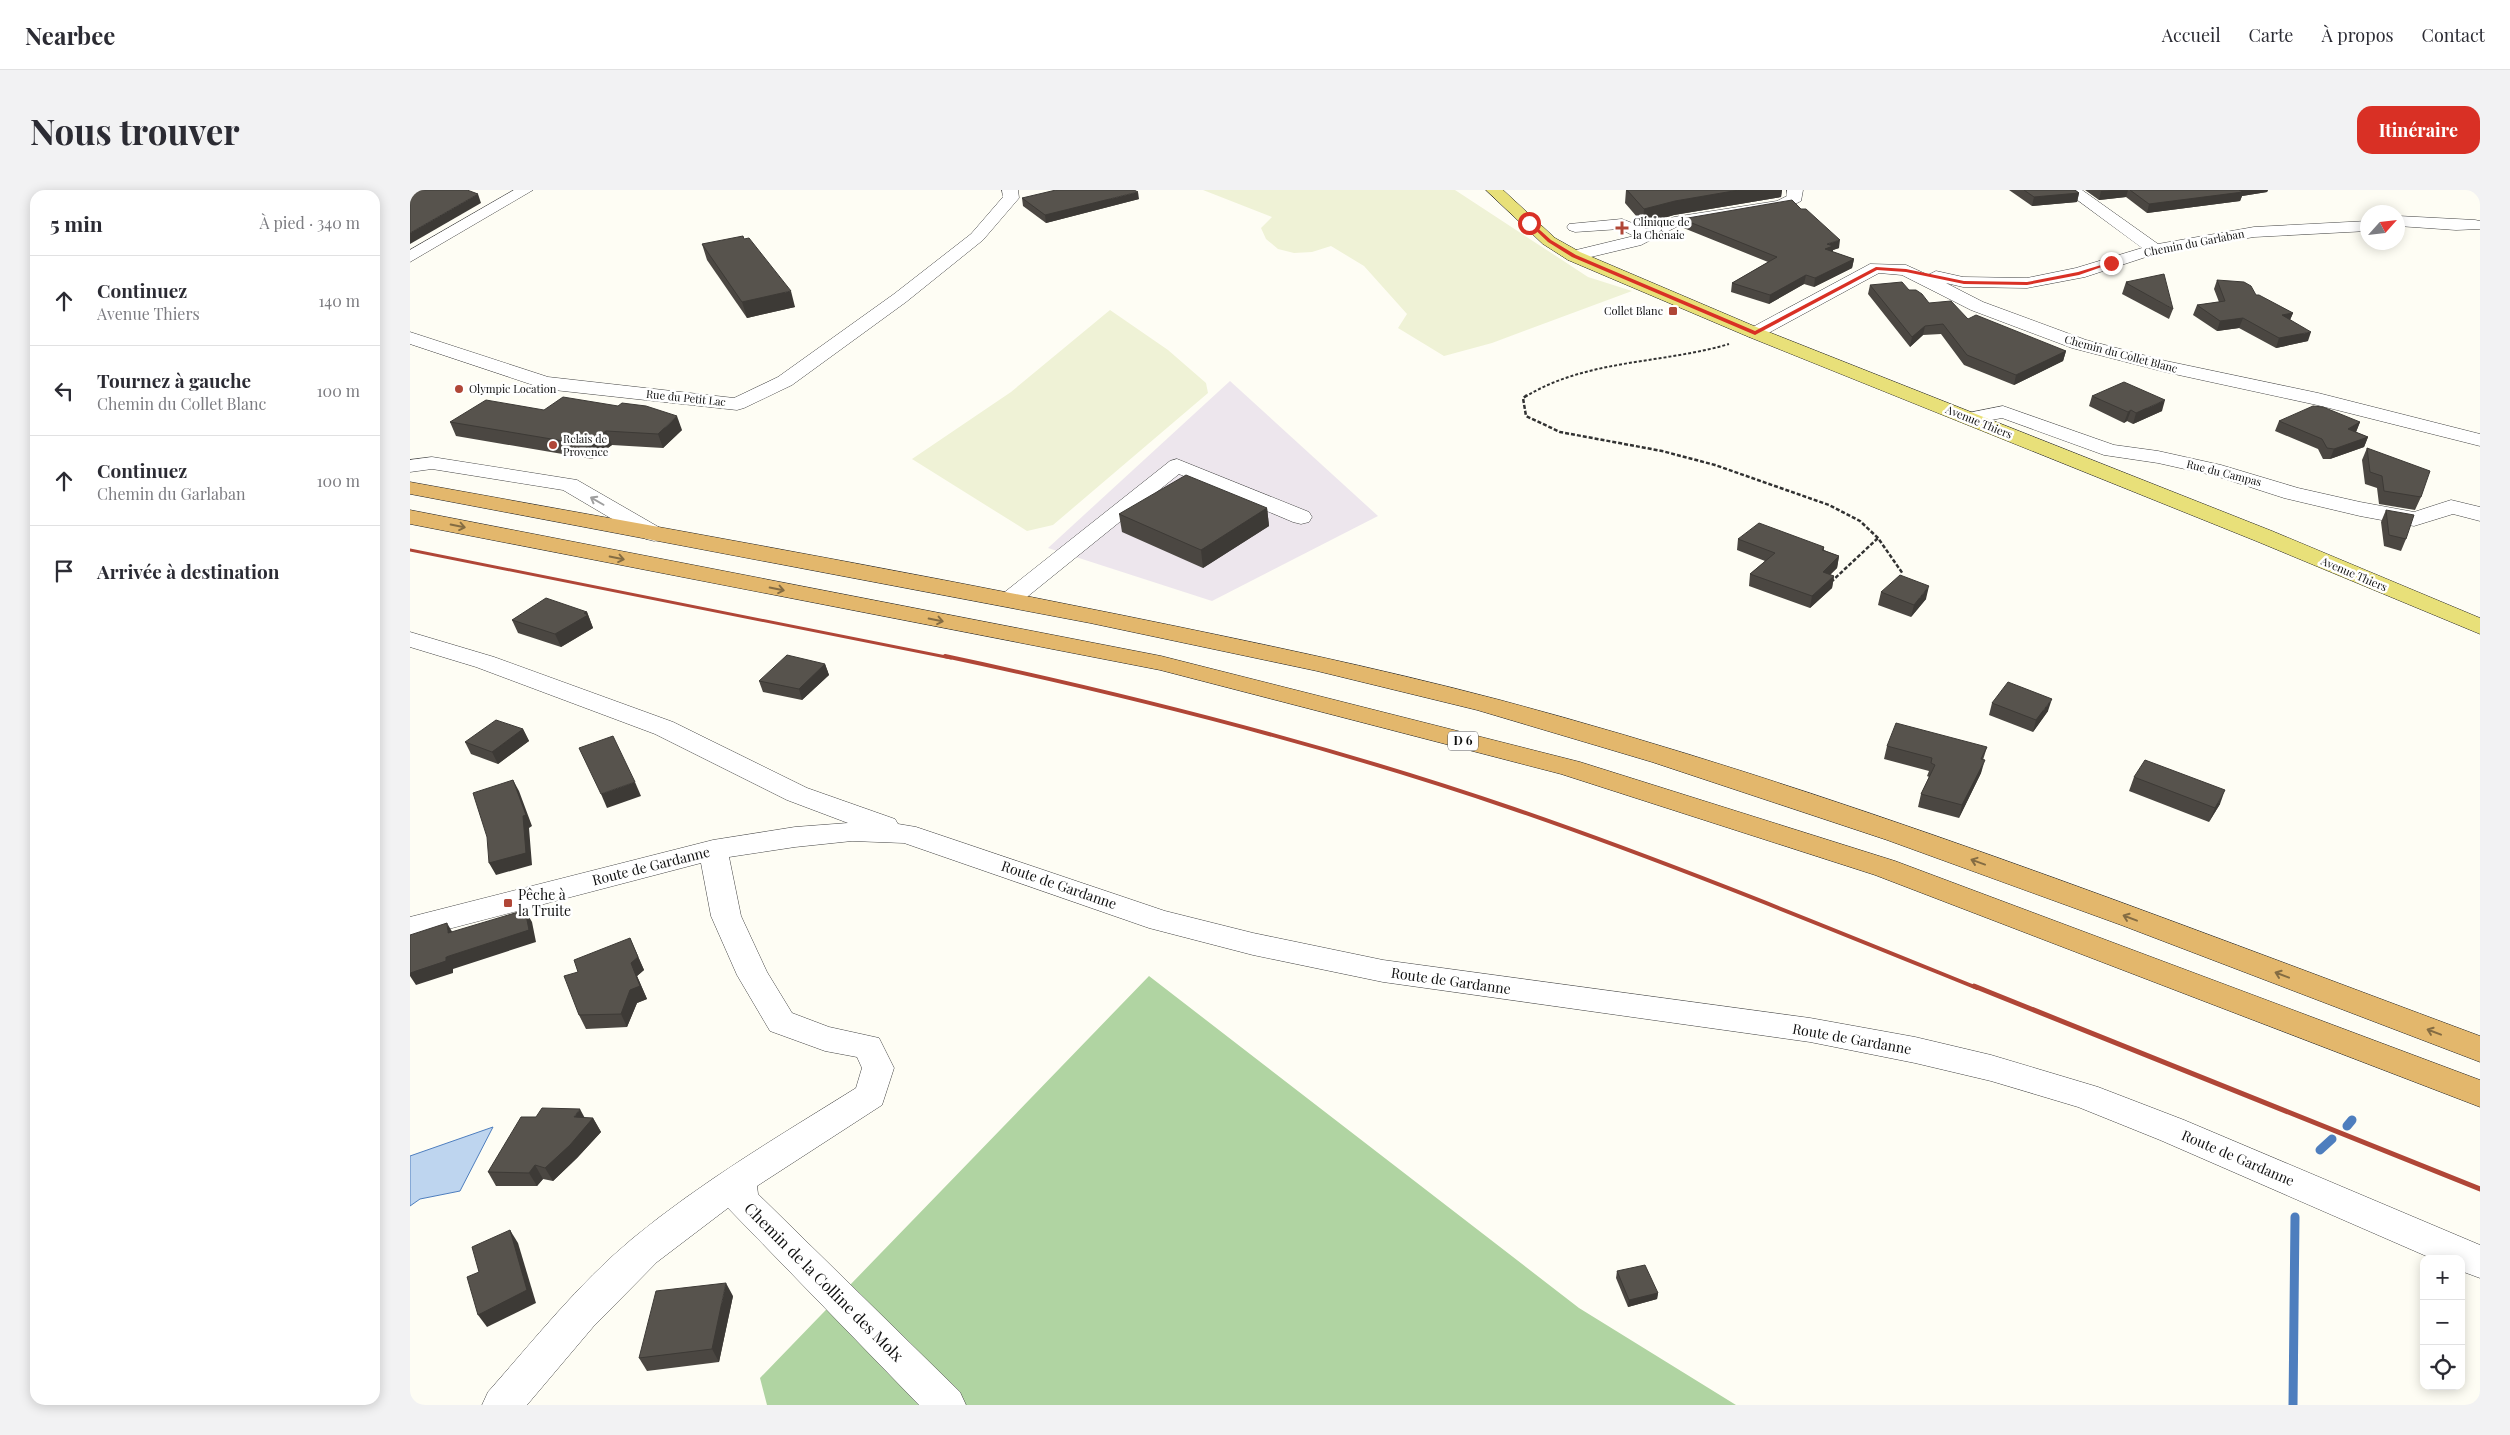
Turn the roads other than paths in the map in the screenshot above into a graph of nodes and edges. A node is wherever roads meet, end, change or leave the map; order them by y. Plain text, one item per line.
1 (525, 190) edge
2 (1010, 190) edge
3 (1494, 190) edge
4 (1795, 190) edge
5 (2072, 190) edge
6 (471, 204) edge
7 (451, 215) edge
8 (2405, 220) edge
9 (2475, 225) dead end
10 (1575, 227) dead end
11 (2360, 227) edge
12 (1648, 236) junction
13 (2155, 249) junction
14 (1574, 256) junction
15 (410, 257) edge
16 (1906, 270) junction
17 (1755, 333) junction
18 (410, 338) edge
19 (1970, 418) junction
20 (2480, 440) edge
21 (432, 463) junction
22 (410, 466) edge
23 (571, 480) junction
24 (410, 488) edge
25 (2480, 514) edge
26 (410, 517) edge
27 (1301, 517) dead end
28 (654, 534) junction
29 (1009, 600) junction
30 (2480, 627) edge
31 (410, 639) edge
32 (906, 834) junction
33 (713, 850) junction
34 (410, 928) edge
35 (2480, 1049) edge
36 (2480, 1094) edge
37 (738, 1180) junction
38 (2480, 1262) edge
39 (502, 1405) edge
40 (946, 1405) edge

1 - 15 street
2 - 18 street, Rue du Petit Lac
3 - 14 main road, Avenue Thiers
4 - 12 street
5 - 13 street
6 - 7 street
8 - 9 street
10 - 12 street
11 - 13 street, Chemin du Garlaban
12 - 14 street
13 - 16 street, Chemin du Garlaban
14 - 17 main road, Avenue Thiers
16 - 17 street, Chemin du Collet Blanc
16 - 20 street, Chemin du Collet Blanc
17 - 19 main road, Avenue Thiers
19 - 25 street, Rue du Campas
19 - 30 main road, Avenue Thiers
21 - 22 street
21 - 23 street
21 - 23 street
28 -> 23 street
24 - 28 highway
26 -> 36 highway, D 6
27 - 29 street
28 - 29 highway
35 -> 29 highway
31 - 32 street
32 - 33 street, Route de Gardanne
32 - 38 street, Route de Gardanne
33 - 34 street, Route de Gardanne
33 - 37 street
37 - 39 street
37 - 40 street, Chemin de la Colline des Molx

